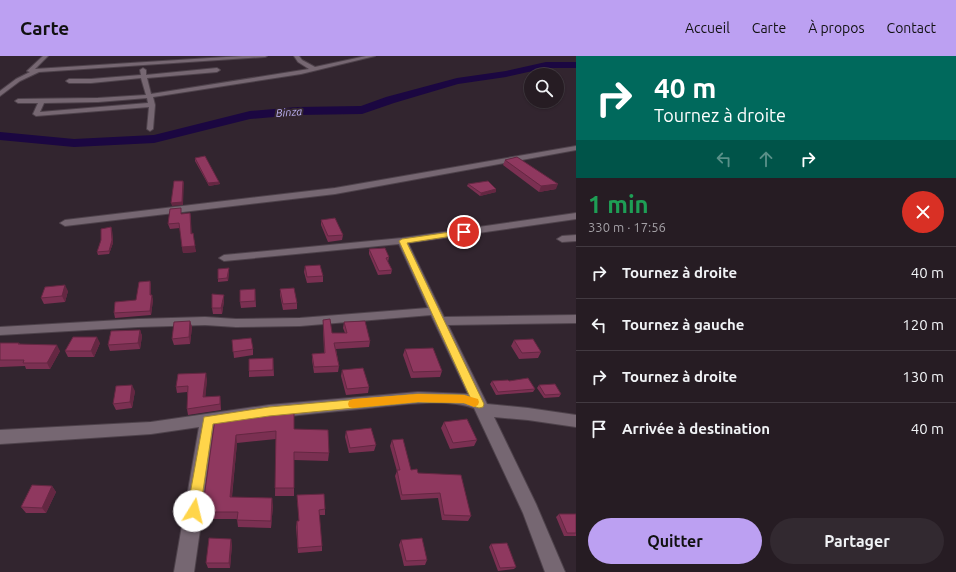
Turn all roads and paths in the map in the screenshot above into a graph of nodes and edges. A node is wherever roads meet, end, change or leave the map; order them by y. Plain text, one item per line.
1 (46, 56) edge
2 (265, 56) edge
3 (296, 56) edge
4 (373, 56) edge
5 (143, 63) junction
6 (314, 69) junction
7 (217, 70) dead end
8 (36, 71) junction
9 (144, 76) junction
10 (69, 81) dead end
11 (0, 94) edge
12 (150, 96) junction
13 (18, 101) dead end
14 (42, 101) junction
15 (152, 104) junction
16 (150, 129) dead end
17 (576, 148) edge
18 (576, 216) edge
19 (65, 223) dead end
20 (576, 238) edge
21 (562, 239) dead end
22 (402, 241) junction
23 (224, 258) dead end
24 (438, 316) junction
25 (576, 319) edge
26 (0, 331) edge
27 (480, 407) junction
28 (208, 420) junction
29 (576, 421) edge
30 (0, 436) edge
31 (184, 572) edge
32 (555, 572) edge

1 - 8 street
2 - 5 street
3 - 6 street
4 - 6 street
5 - 8 street
5 - 9 street
6 - 12 street
7 - 9 street
8 - 11 street
9 - 10 street
9 - 12 street
12 - 14 street
12 - 15 street
13 - 14 street
14 - 15 street
15 - 16 street
17 - 19 street
18 - 22 street
20 - 21 street
22 - 23 street
22 - 24 street
24 - 25 street
24 - 26 street
24 - 27 street
27 - 28 street
27 - 29 street
27 - 32 street
28 - 30 street
28 - 31 street

